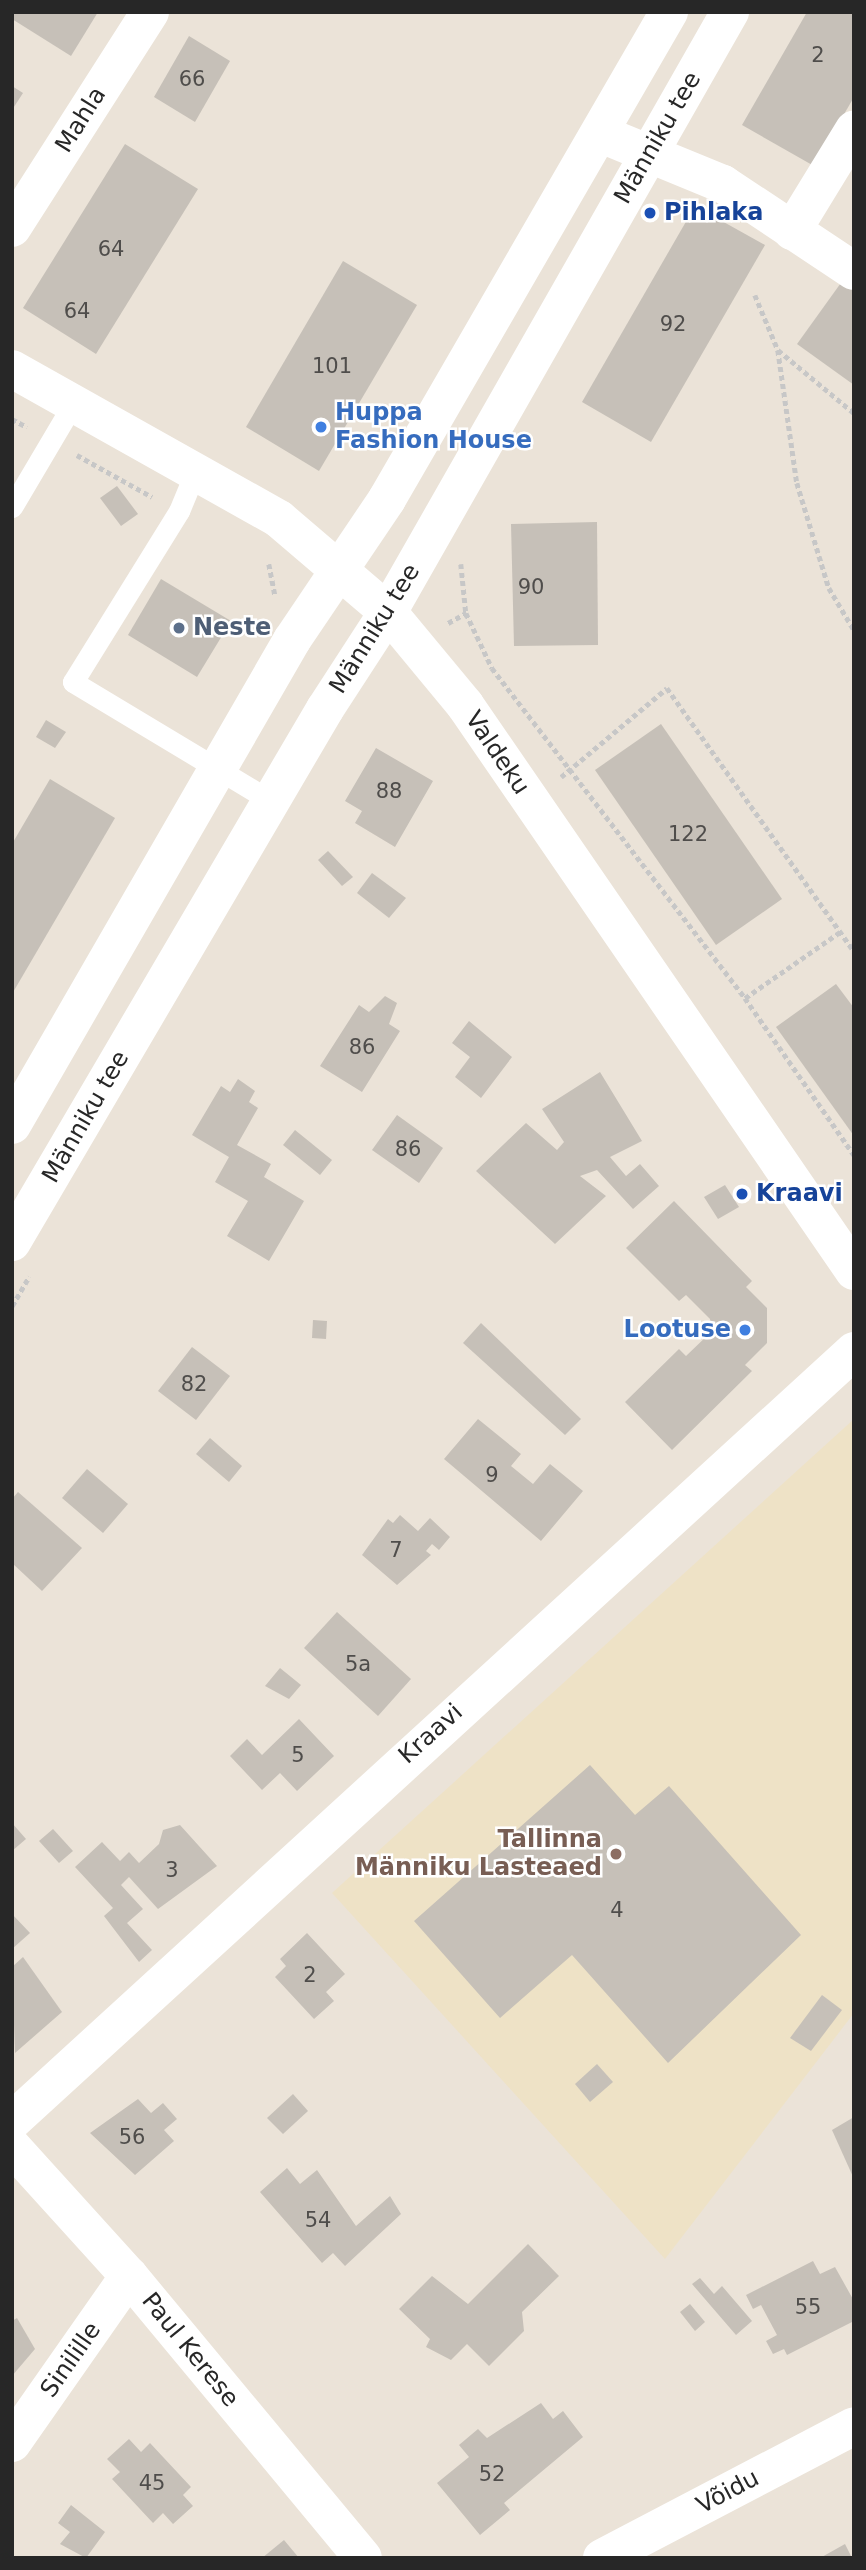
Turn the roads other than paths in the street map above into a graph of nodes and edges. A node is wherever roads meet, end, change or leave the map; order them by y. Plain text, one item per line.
1 (150, 12) edge
2 (668, 12) edge
3 (730, 12) edge
4 (854, 130) edge
5 (601, 134) junction
6 (652, 150) junction
7 (12, 228) edge
8 (792, 231) junction
9 (854, 271) edge
10 (12, 369) edge
11 (74, 402) junction
12 (196, 470) junction
13 (12, 507) edge
14 (339, 570) junction
15 (388, 612) junction
16 (219, 767) junction
17 (271, 801) junction
18 (12, 1125) edge
19 (12, 1242) edge
20 (854, 1271) edge
21 (854, 1351) edge
22 (12, 2121) edge
23 (12, 2147) edge
24 (129, 2276) junction
25 (854, 2426) edge
26 (12, 2443) edge
27 (363, 2558) edge
28 (602, 2558) edge

1 - 7 street, Mahla
2 - 5 street
3 - 6 street, Männiku tee
4 - 8 street
5 - 6 street
5 - 14 street
6 - 8 street
6 - 15 street, Männiku tee
8 - 9 street
10 - 11 street, Valdeku
11 - 12 street, Valdeku
11 - 13 lane
12 - 14 street, Valdeku
12 - 16 lane
14 - 15 street, Valdeku
14 - 16 street
15 - 17 street, Männiku tee
15 - 20 street, Valdeku
16 - 17 lane
16 - 18 street
17 - 19 street, Männiku tee
21 - 22 street, Kraavi
23 - 24 street, Paul Kerese
24 - 26 street, Sinilille
24 - 27 street, Paul Kerese
25 - 28 street, Võidu

